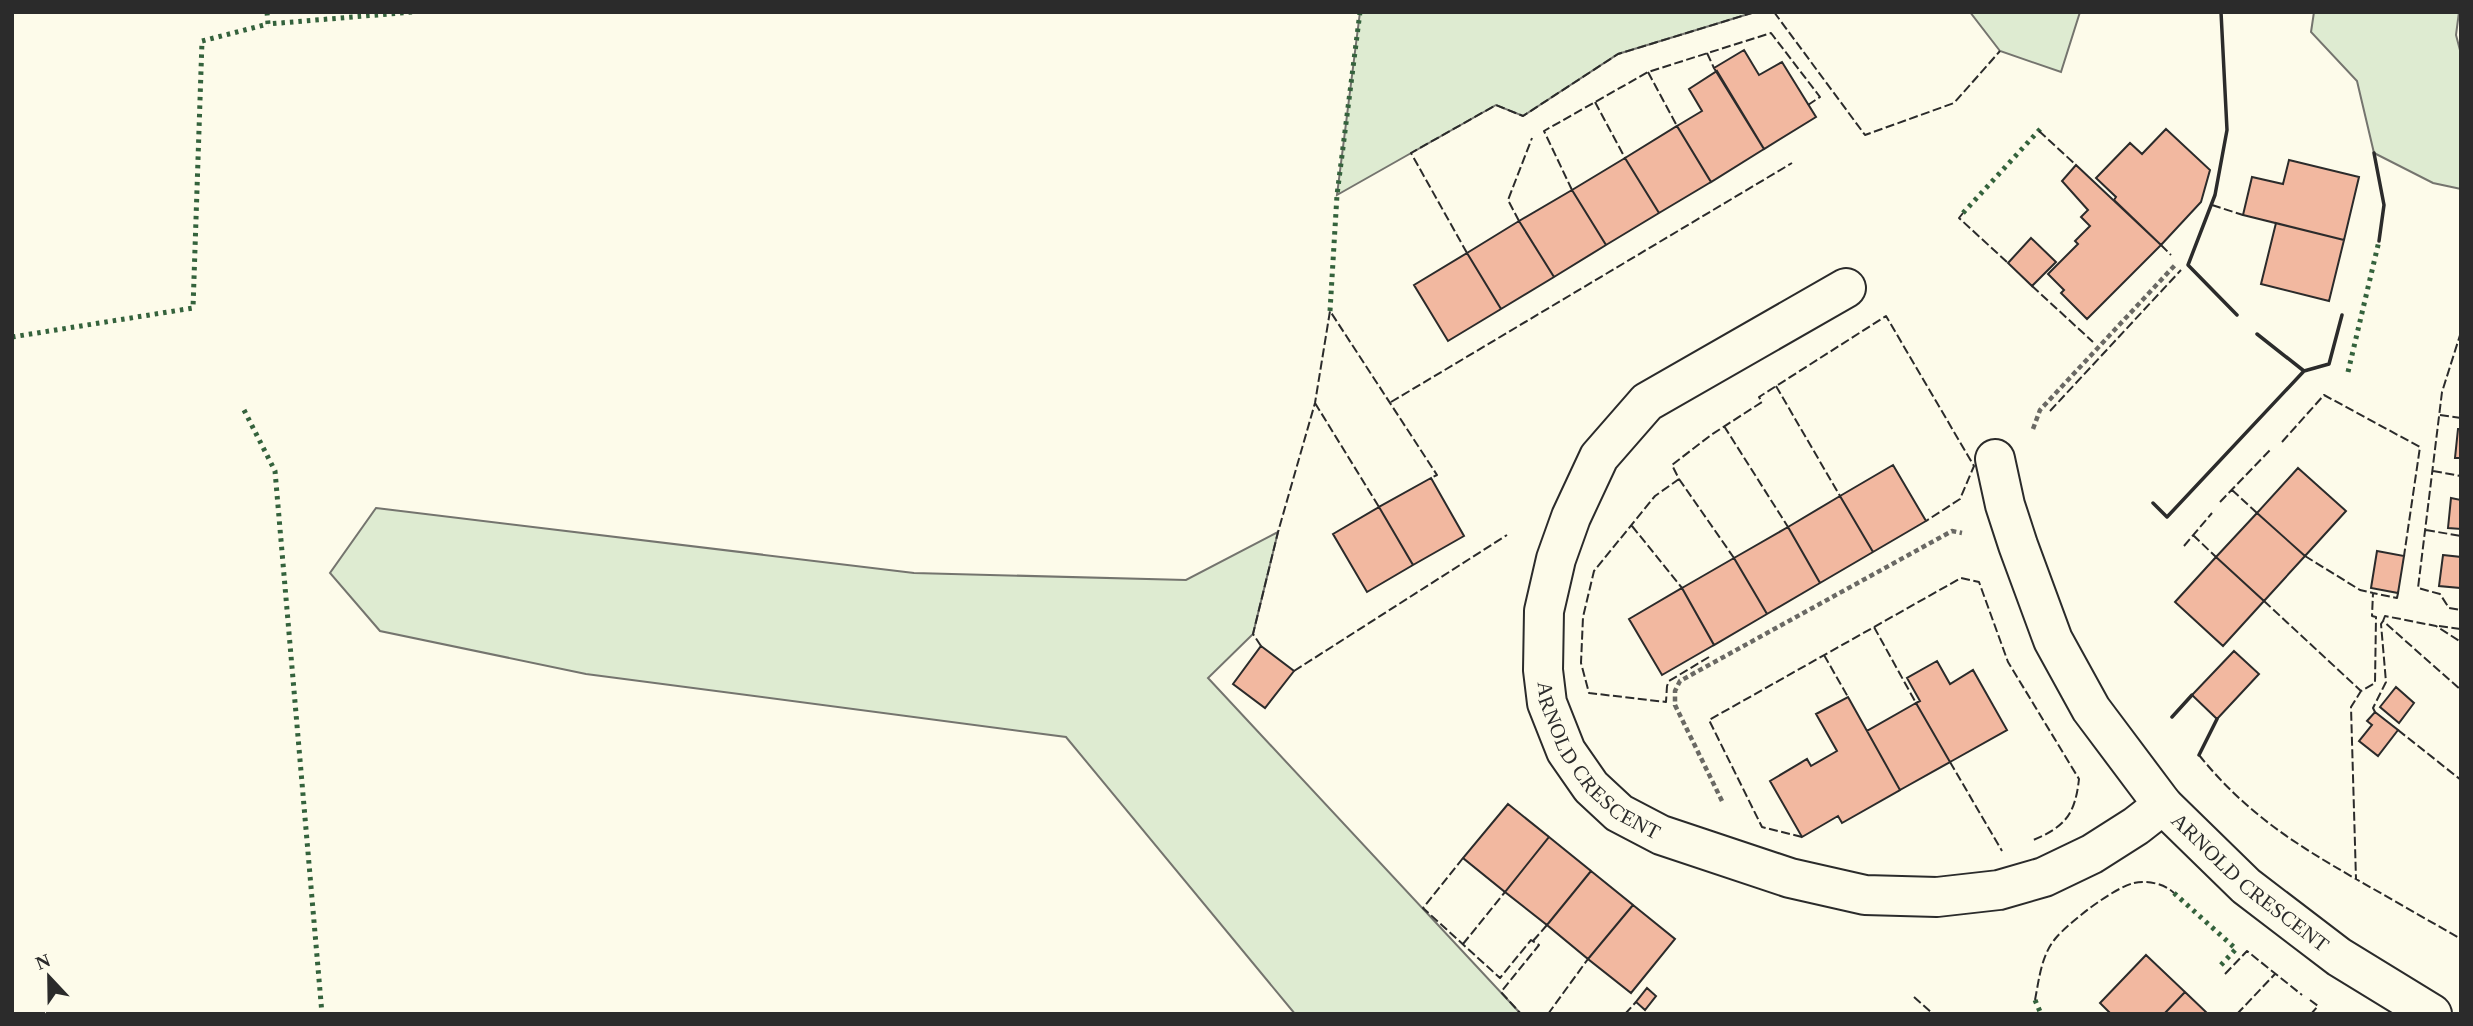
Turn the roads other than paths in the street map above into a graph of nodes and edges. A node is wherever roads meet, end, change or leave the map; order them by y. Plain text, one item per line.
1 (1846, 288) dead end
2 (1994, 459) dead end
3 (2163, 805) junction
4 (2432, 1014) edge

1 - 3 street, ARNOLD CRESCENT
2 - 3 street, ARNOLD CRESCENT
3 - 4 street, ARNOLD CRESCENT

